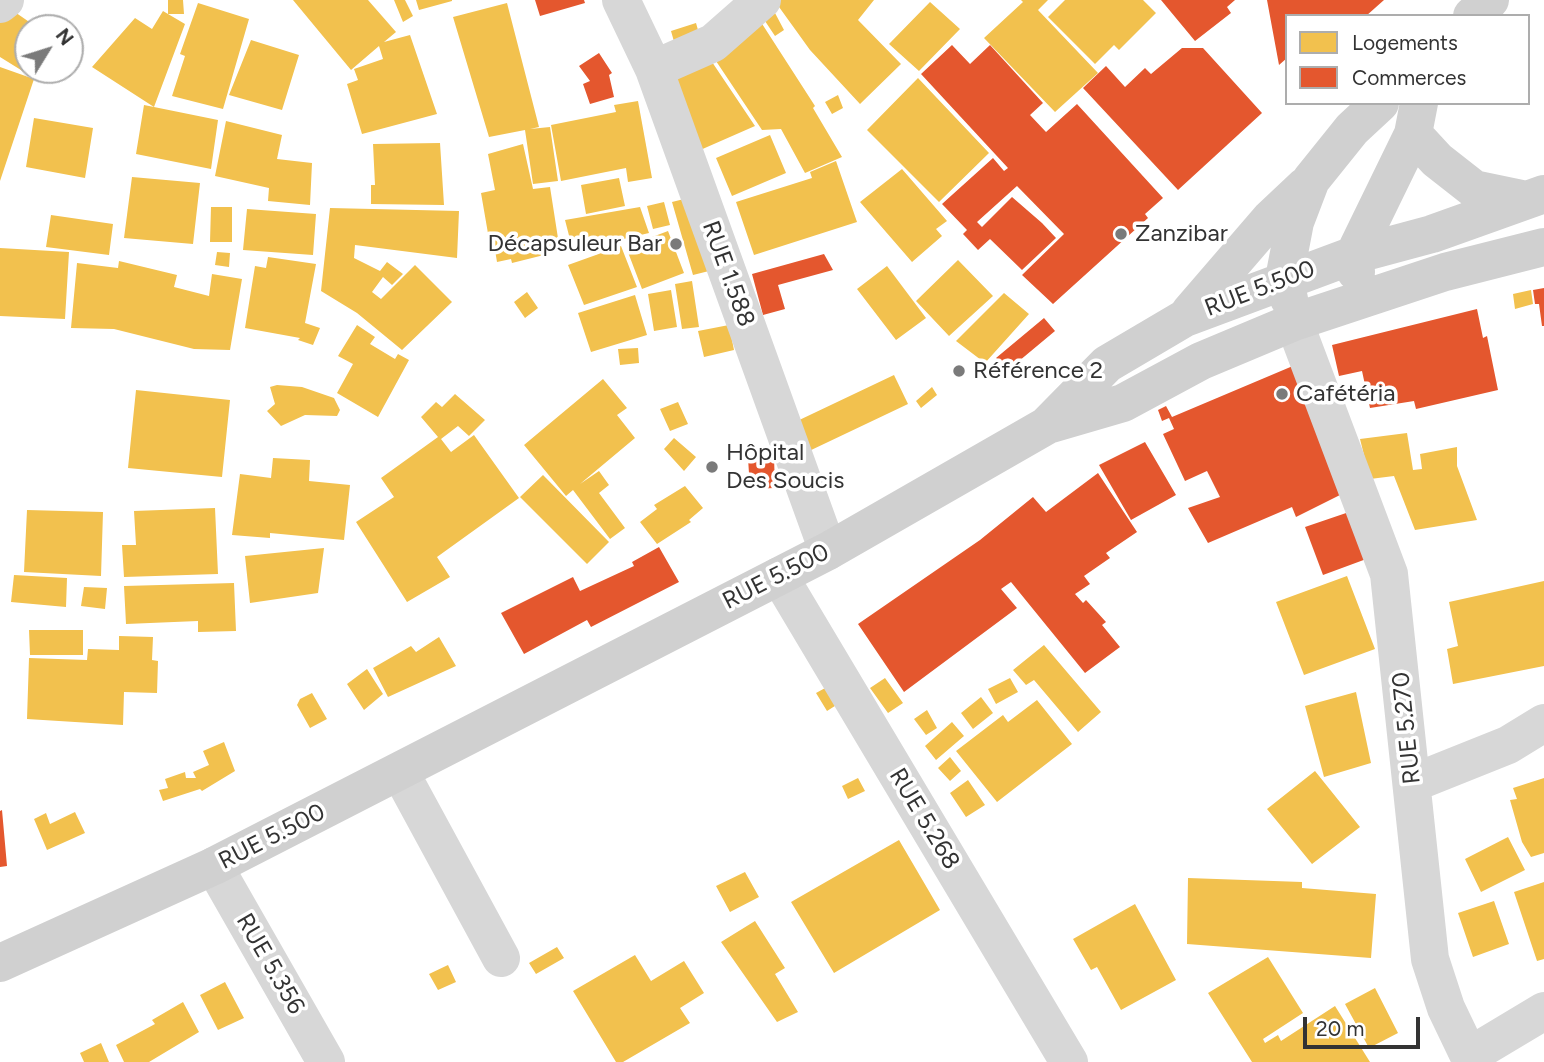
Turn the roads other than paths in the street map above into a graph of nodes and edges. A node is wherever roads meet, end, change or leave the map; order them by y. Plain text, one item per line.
1 (5, 0) edge
2 (621, 0) edge
3 (762, 0) edge
4 (1490, 0) edge
5 (0, 4) edge
6 (1474, 14) edge
7 (654, 69) junction
8 (1378, 105) edge
9 (1416, 119) edge
10 (1311, 180) junction
11 (1535, 197) edge
12 (1544, 247) edge
13 (1354, 255) junction
14 (1284, 279) junction
15 (1359, 299) junction
16 (1185, 318) junction
17 (1294, 322) junction
18 (1046, 426) junction
19 (828, 551) junction
20 (779, 576) junction
21 (1544, 723) edge
22 (400, 772) junction
23 (1413, 783) junction
24 (214, 866) junction
25 (501, 958) dead end
26 (0, 963) edge
27 (1544, 1011) edge
28 (1465, 1059) edge
29 (326, 1062) edge
30 (1069, 1062) edge

1 - 5 street
2 - 7 street, RUE 1.588
3 - 7 street
4 - 6 main road
7 - 19 street, RUE 1.588
8 - 10 main road
9 - 11 main road
9 - 13 main road
10 - 14 main road
10 - 16 main road
11 - 13 main road, RUE 5.500
12 - 15 main road
13 - 14 main road, RUE 5.500
13 - 15 main road
14 - 16 main road, RUE 5.500
14 - 17 main road
15 - 17 main road
16 - 18 main road, RUE 5.500
17 - 18 main road
17 - 23 street, RUE 5.270
18 - 19 main road, RUE 5.500
19 - 20 main road, RUE 5.500
20 - 22 main road, RUE 5.500
20 - 30 street, RUE 5.268
21 - 23 street
22 - 24 main road, RUE 5.500
22 - 25 street
23 - 28 street, RUE 5.270
24 - 26 main road, RUE 5.500
24 - 29 street, RUE 5.356
27 - 28 street, RUE 5.270

